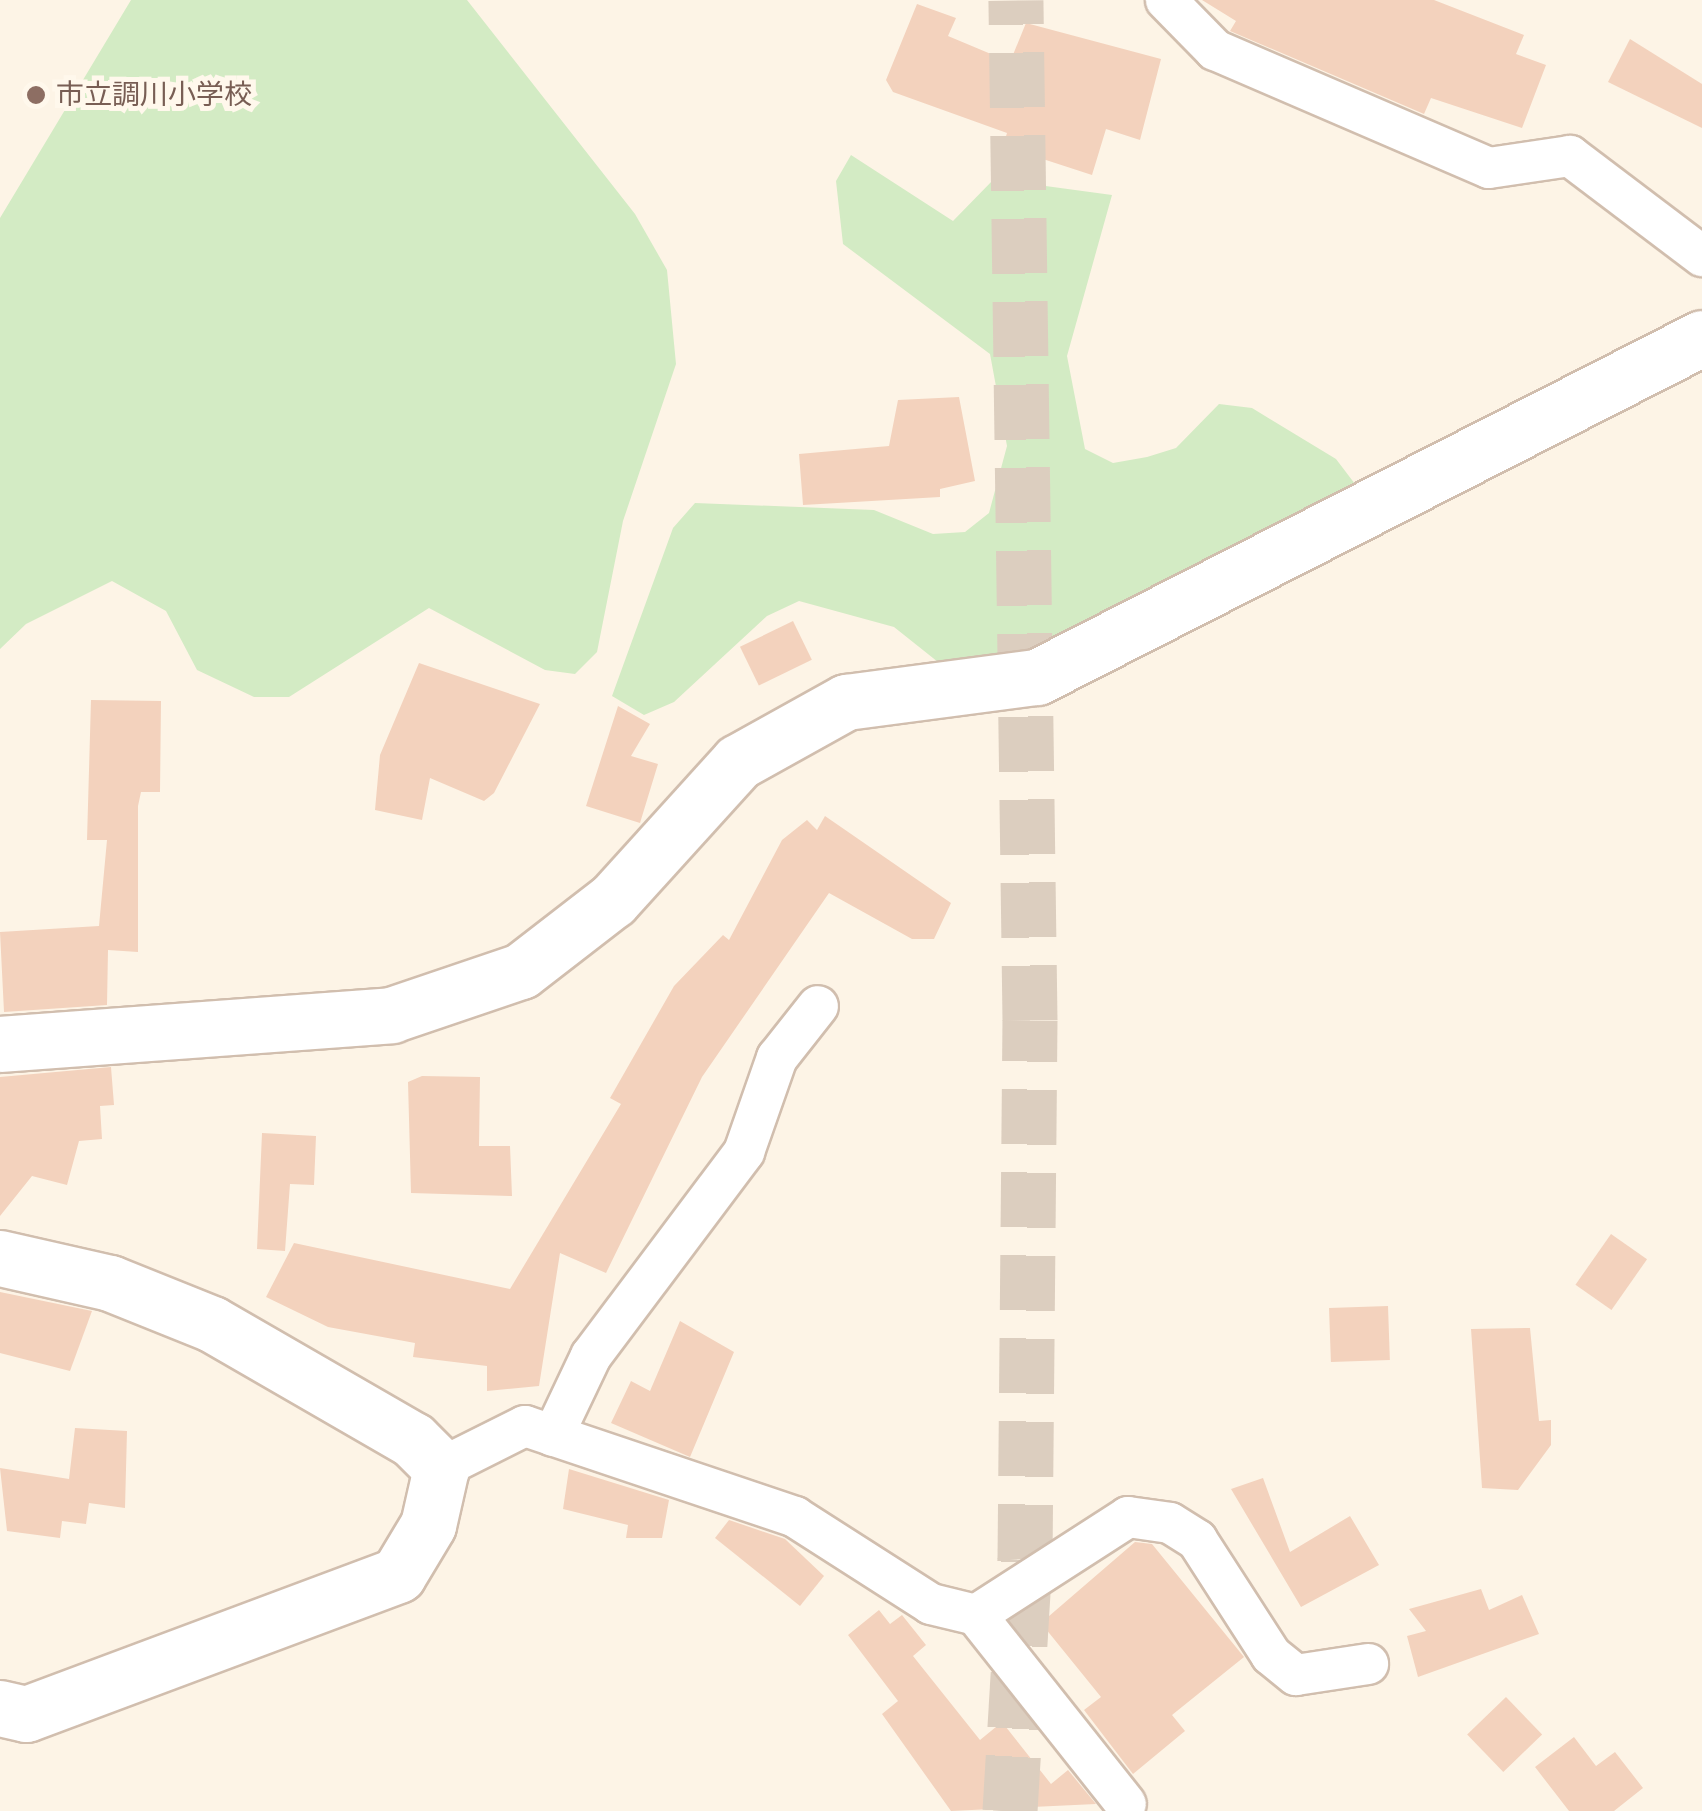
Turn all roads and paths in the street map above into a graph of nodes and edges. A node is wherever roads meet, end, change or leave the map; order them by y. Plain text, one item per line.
1 (1166, 0) edge
2 (1702, 256) edge
3 (1702, 338) edge
4 (818, 1006) dead end
5 (0, 1044) edge
6 (0, 1258) edge
7 (553, 1436) junction
8 (441, 1468) junction
9 (976, 1615) junction
10 (1368, 1664) dead end
11 (0, 1708) edge
12 (1126, 1804) dead end

1 - 2 street
3 - 5 street
4 - 7 street
6 - 8 street
7 - 8 street
7 - 9 street
8 - 11 street
9 - 10 street
9 - 12 street

